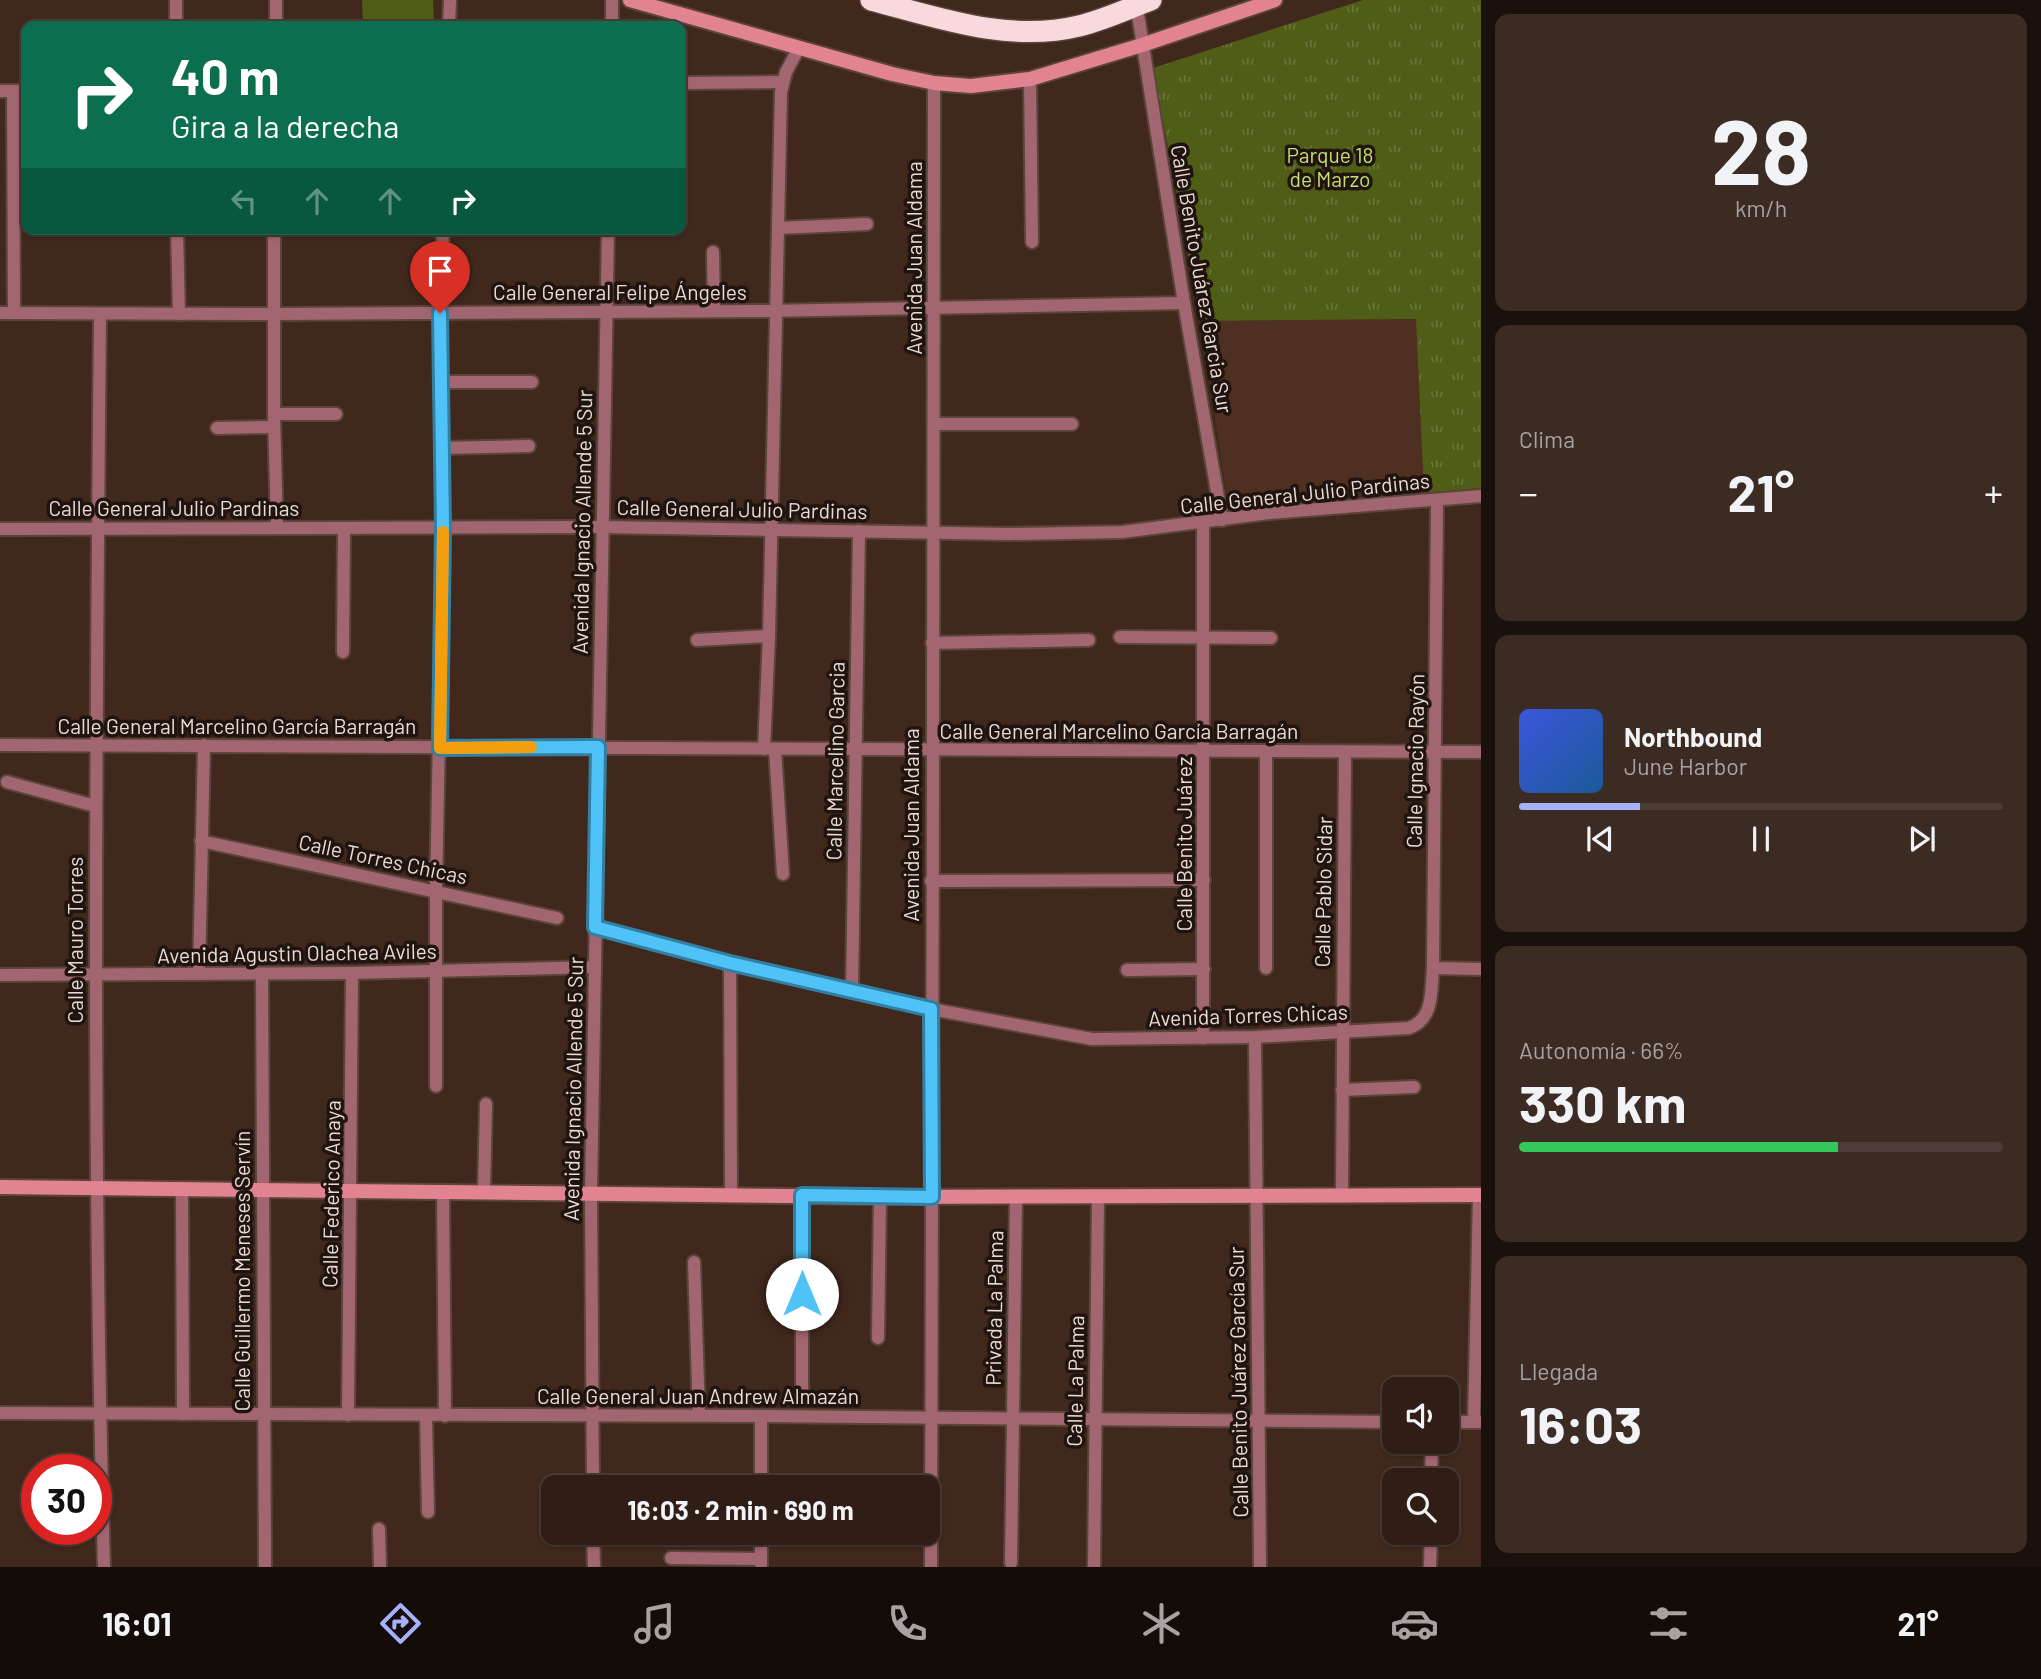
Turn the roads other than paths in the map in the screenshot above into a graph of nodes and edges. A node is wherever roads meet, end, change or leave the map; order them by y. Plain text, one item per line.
1 (176, 0) edge
2 (276, 0) edge
3 (450, 0) edge
4 (612, 0) edge
5 (630, 0) edge
6 (871, 0) edge
7 (1275, 0) edge
8 (1141, 2) edge
9 (176, 21) edge
10 (276, 21) edge
11 (449, 21) edge
12 (612, 21) edge
13 (1142, 45) junction
14 (799, 48) junction
15 (1030, 79) junction
16 (783, 82) junction
17 (686, 83) edge
18 (934, 83) junction
19 (13, 91) edge
20 (867, 224) dead end
21 (778, 228) junction
22 (177, 235) edge
23 (274, 235) edge
24 (443, 235) edge
25 (608, 235) edge
26 (1032, 242) dead end
27 (713, 252) dead end
28 (1184, 303) junction
29 (935, 307) junction
30 (607, 311) junction
31 (714, 311) junction
32 (776, 311) junction
33 (0, 313) edge
34 (14, 313) junction
35 (440, 313) junction
36 (100, 314) junction
37 (179, 314) junction
38 (273, 314) junction
39 (441, 382) junction
40 (532, 382) dead end
41 (336, 414) dead end
42 (274, 420) junction
43 (935, 424) junction
44 (1072, 424) dead end
45 (217, 428) dead end
46 (529, 446) dead end
47 (441, 448) junction
48 (1481, 496) edge
49 (1437, 500) junction
50 (1222, 520) junction
51 (1203, 523) junction
52 (602, 527) junction
53 (98, 528) junction
54 (278, 528) junction
55 (344, 528) junction
56 (443, 528) junction
57 (770, 528) junction
58 (0, 529) edge
59 (859, 531) junction
60 (935, 533) junction
61 (769, 636) junction
62 (1120, 637) dead end
63 (1203, 637) junction
64 (1271, 638) dead end
65 (697, 639) dead end
66 (1089, 640) dead end
67 (933, 643) junction
68 (343, 652) dead end
69 (0, 745) edge
70 (95, 745) junction
71 (204, 745) junction
72 (598, 747) junction
73 (440, 748) junction
74 (769, 749) junction
75 (855, 750) junction
76 (932, 750) junction
77 (1435, 751) junction
78 (1204, 752) junction
79 (1266, 752) junction
80 (1345, 752) junction
81 (1481, 752) edge
82 (7, 782) dead end
83 (95, 806) junction
84 (201, 841) junction
85 (783, 874) dead end
86 (1204, 880) junction
87 (931, 881) junction
88 (436, 891) junction
89 (558, 918) dead end
90 (595, 927) junction
91 (730, 963) junction
92 (594, 967) junction
93 (1266, 968) dead end
94 (1433, 968) junction
95 (1203, 969) junction
96 (1481, 969) edge
97 (1127, 970) dead end
98 (437, 971) junction
99 (352, 973) junction
100 (199, 974) junction
101 (262, 974) junction
102 (0, 975) edge
103 (94, 975) junction
104 (852, 992) junction
105 (931, 1009) junction
106 (1423, 1021) joint
107 (1342, 1033) junction
108 (1255, 1037) junction
109 (1203, 1038) junction
110 (436, 1086) dead end
111 (1414, 1087) dead end
112 (1342, 1090) junction
113 (486, 1104) dead end
114 (0, 1186) edge
115 (96, 1187) junction
116 (182, 1188) junction
117 (262, 1189) junction
118 (352, 1190) junction
119 (443, 1191) junction
120 (484, 1191) junction
121 (591, 1193) junction
122 (731, 1195) junction
123 (802, 1195) junction
124 (1480, 1195) edge
125 (1016, 1196) junction
126 (1098, 1196) junction
127 (1256, 1196) junction
128 (1342, 1196) junction
129 (880, 1197) junction
130 (932, 1197) junction
131 (694, 1262) dead end
132 (878, 1338) dead end
133 (802, 1392) dead end
134 (0, 1413) edge
135 (100, 1414) junction
136 (183, 1414) junction
137 (263, 1415) junction
138 (348, 1415) junction
139 (592, 1415) junction
140 (699, 1415) junction
141 (426, 1416) junction
142 (444, 1416) junction
143 (761, 1416) junction
144 (931, 1419) junction
145 (1013, 1420) junction
146 (1094, 1420) junction
147 (1257, 1421) junction
148 (1382, 1422) edge
149 (1459, 1422) edge
150 (1478, 1422) edge
151 (593, 1475) edge
152 (761, 1475) edge
153 (428, 1512) dead end
154 (379, 1529) dead end
155 (593, 1545) edge
156 (761, 1545) edge
157 (1431, 1545) edge
158 (671, 1558) dead end
159 (761, 1563) edge
160 (1012, 1563) dead end
161 (104, 1567) edge
162 (265, 1567) edge
163 (380, 1567) edge
164 (594, 1567) edge
165 (932, 1567) edge
166 (1094, 1567) edge
167 (1260, 1567) edge
168 (1430, 1567) edge

1 - 9 street
2 - 10 street
3 - 11 street
4 - 12 street
5 - 14 street
6 - 8 highway
7 - 13 street
8 - 13 street, Calle Benito Juárez Garcia Sur
13 - 15 street
13 - 28 street, Calle Benito Juárez Garcia Sur
14 - 16 street
14 - 18 street
15 - 18 street
15 - 26 street
16 - 17 street
16 - 21 street
18 - 29 street, Avenida Juan Aldama
19 - 34 street
20 - 21 street
21 - 32 street
22 - 37 street
23 - 38 street
24 - 35 street
25 - 30 street, Avenida Ignacio Allende 5 Sur
27 - 31 street
28 - 29 street, Calle General Felipe Ángeles
28 - 50 street, Calle Benito Juárez Garcia Sur
29 - 32 street, Calle General Felipe Ángeles
29 - 43 street, Avenida Juan Aldama
30 - 31 street, Calle General Felipe Ángeles
30 - 35 street, Calle General Felipe Ángeles
30 - 52 street, Avenida Ignacio Allende 5 Sur
31 - 32 street, Calle General Felipe Ángeles
32 - 57 street
33 - 34 street, Calle General Felipe Ángeles
34 - 36 street, Calle General Felipe Ángeles
35 - 38 street, Calle General Felipe Ángeles
35 - 39 street
36 - 37 street, Calle General Felipe Ángeles
36 - 53 street, Calle Mauro Torres
37 - 38 street, Calle General Felipe Ángeles
38 - 42 street
39 - 40 street
39 - 47 street
41 - 42 street
42 - 45 street
42 - 54 street
43 - 44 street
43 - 60 street, Avenida Juan Aldama
46 - 47 street
47 - 56 street
48 - 49 street, Calle General Julio Pardinas
49 - 50 street, Calle General Julio Pardinas
49 - 77 street, Calle Ignacio Rayón
50 - 51 street, Calle General Julio Pardinas
51 - 60 street, Calle General Julio Pardinas
51 - 63 street, Calle Benito Juárez
52 - 56 street, Calle General Julio Pardinas
52 - 57 street, Calle General Julio Pardinas
52 - 72 street, Avenida Ignacio Allende 5 Sur
53 - 54 street, Calle General Julio Pardinas
53 - 58 street, Calle General Julio Pardinas
53 - 70 street, Calle Mauro Torres
54 - 55 street, Calle General Julio Pardinas
55 - 56 street, Calle General Julio Pardinas
55 - 68 street
56 - 73 street
57 - 59 street, Calle General Julio Pardinas
57 - 61 street
59 - 60 street, Calle General Julio Pardinas
59 - 75 street, Calle Marcelino Garcia
60 - 67 street, Avenida Juan Aldama
61 - 65 street
61 - 74 street
62 - 63 street
63 - 64 street
63 - 78 street, Calle Benito Juárez
66 - 67 street
67 - 76 street, Avenida Juan Aldama
69 - 70 street, Calle General Marcelino García Barragán
70 - 71 street, Calle General Marcelino García Barragán
70 - 83 street, Calle Mauro Torres
71 - 73 street, Calle General Marcelino García Barragán
71 - 84 street
72 - 73 street, Calle General Marcelino García Barragán
72 - 74 street, Calle General Marcelino García Barragán
72 - 90 street, Avenida Ignacio Allende 5 Sur
73 - 88 street
74 - 75 street, Calle General Marcelino García Barragán
74 - 85 street
75 - 76 street, Calle General Marcelino García Barragán
75 - 104 street, Calle Marcelino Garcia
76 - 78 street, Calle General Marcelino García Barragán
76 - 87 street, Avenida Juan Aldama
77 - 80 street, Calle General Marcelino García Barragán
77 - 81 street, Calle General Marcelino García Barragán
77 - 94 street, Calle Ignacio Rayón
78 - 79 street, Calle General Marcelino García Barragán
78 - 86 street, Calle Benito Juárez
79 - 80 street, Calle General Marcelino García Barragán
79 - 93 street
80 - 107 street, Calle Pablo Sidar
82 - 83 street
83 - 103 street, Calle Mauro Torres
84 - 88 street, Calle Torres Chicas
84 - 100 street
86 - 87 street
86 - 95 street, Calle Benito Juárez
87 - 105 street, Avenida Juan Aldama
88 - 89 street, Calle Torres Chicas
88 - 98 street
90 - 91 street
90 - 92 street, Avenida Ignacio Allende 5 Sur
91 - 104 street
91 - 122 street
92 - 98 street, Avenida Agustin Olachea Aviles
92 - 121 street, Avenida Ignacio Allende 5 Sur
94 - 96 street
94 - 106 street, Calle Ignacio Rayón
95 - 97 street
95 - 109 street, Calle Benito Juárez
98 - 99 street, Avenida Agustin Olachea Aviles
98 - 110 street
99 - 101 street, Avenida Agustin Olachea Aviles
99 - 118 street, Calle Federico Anaya
100 - 101 street, Avenida Agustin Olachea Aviles
100 - 103 street, Avenida Agustin Olachea Aviles
101 - 117 street, Calle Guillermo Meneses Servín
102 - 103 street, Avenida Agustin Olachea Aviles
103 - 115 street, Calle Mauro Torres
104 - 105 street
105 - 109 street, Avenida Torres Chicas
105 - 130 street, Avenida Juan Aldama
106 - 107 street, Avenida Torres Chicas
107 - 108 street, Avenida Torres Chicas
107 - 112 street, Calle Pablo Sidar
108 - 109 street, Avenida Torres Chicas
108 - 127 street, Calle Benito Juárez García Sur
111 - 112 street
112 - 128 street, Calle Pablo Sidar
113 - 120 street
114 - 115 street
115 - 116 street
115 - 135 street, Calle Mauro Torres
116 - 117 street
116 - 136 street
117 - 118 street
117 - 137 street, Calle Guillermo Meneses Servín
118 - 119 street
118 - 138 street, Calle Federico Anaya
119 - 120 street
119 - 142 street
120 - 121 street
121 - 122 street
121 - 139 street, Avenida Ignacio Allende 5 Sur
122 - 123 street
123 - 129 street
123 - 133 street
124 - 128 street
124 - 150 street
125 - 126 street
125 - 130 street
125 - 145 street, Privada La Palma
126 - 127 street
126 - 146 street, Calle La Palma
127 - 128 street
127 - 147 street, Calle Benito Juárez García Sur
129 - 130 street
129 - 132 street
130 - 144 street, Avenida Juan Aldama
131 - 140 street
134 - 135 street, Calle General Juan Andrew Almazán
135 - 136 street, Calle General Juan Andrew Almazán
135 - 161 street, Calle Mauro Torres
136 - 137 street, Calle General Juan Andrew Almazán
137 - 138 street, Calle General Juan Andrew Almazán
137 - 162 street, Calle Guillermo Meneses Servín
138 - 141 street, Calle General Juan Andrew Almazán
139 - 140 street, Calle General Juan Andrew Almazán
139 - 142 street, Calle General Juan Andrew Almazán
139 - 151 street, Avenida Ignacio Allende 5 Sur
140 - 143 street, Calle General Juan Andrew Almazán
141 - 142 street, Calle General Juan Andrew Almazán
141 - 153 street
143 - 144 street, Calle General Juan Andrew Almazán
143 - 152 street
144 - 145 street, Calle General Juan Andrew Almazán
144 - 165 street, Avenida Juan Aldama
145 - 146 street, Calle General Juan Andrew Almazán
145 - 160 street, Privada La Palma
146 - 147 street, Calle General Juan Andrew Almazán
146 - 166 street, Calle La Palma
147 - 148 street, Calle General Juan Andrew Almazán
147 - 167 street, Calle Benito Juárez García Sur
149 - 150 street
154 - 163 street
155 - 164 street
156 - 159 street
157 - 168 street
158 - 159 street

